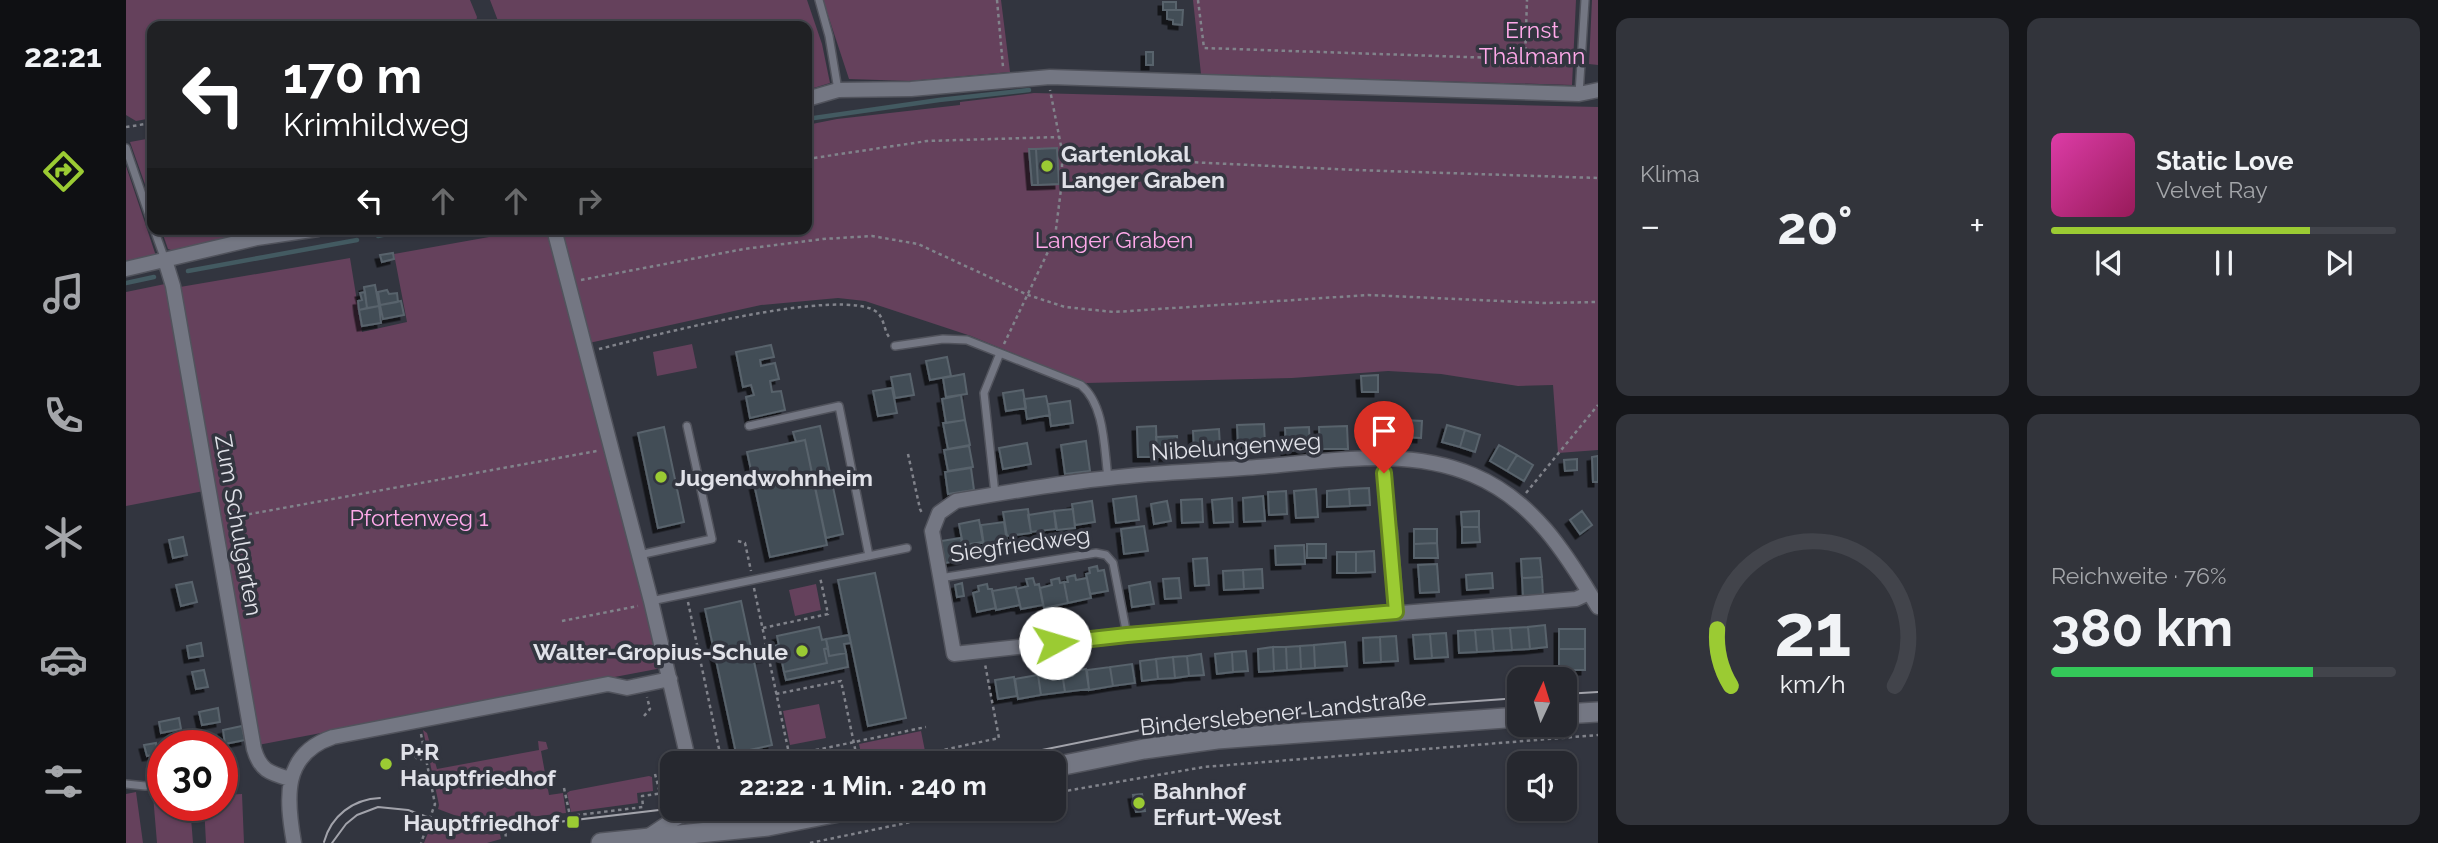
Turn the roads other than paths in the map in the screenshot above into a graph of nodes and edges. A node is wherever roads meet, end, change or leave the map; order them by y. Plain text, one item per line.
1 (819, 0) edge
2 (1585, 0) edge
3 (838, 90) junction
4 (1598, 90) edge
5 (1579, 93) junction
6 (812, 98) edge
7 (126, 148) edge
8 (147, 209) edge
9 (156, 235) edge
10 (277, 235) edge
11 (556, 235) edge
12 (165, 260) junction
13 (126, 269) edge
14 (895, 346) road end
15 (1000, 353) junction
16 (687, 426) dead end
17 (749, 426) dead end
18 (1384, 473) dead end
19 (1108, 478) junction
20 (995, 494) junction
21 (1390, 531) joint
22 (908, 548) dead end
23 (639, 555) junction
24 (869, 556) junction
25 (939, 578) junction
26 (1589, 593) junction
27 (651, 602) junction
28 (1598, 607) edge
29 (1396, 612) junction
30 (1127, 635) junction
31 (670, 679) junction
32 (1598, 712) edge
33 (1577, 713) edge
34 (1507, 718) edge
35 (686, 751) edge
36 (1066, 765) edge
37 (290, 779) junction
38 (126, 784) edge
39 (147, 786) edge
40 (665, 821) edge
41 (679, 821) edge
42 (750, 821) edge
43 (793, 821) edge
44 (768, 826) junction
45 (713, 838) edge
46 (639, 841) edge
47 (294, 843) edge
48 (601, 843) edge

1 - 3 lane
2 - 5 lane
3 - 5 street
3 - 6 street
4 - 5 street
7 - 8 lane
9 - 12 lane
10 - 12 street
11 - 23 street
12 - 13 street
12 - 37 street, Zum Schulgarten
14 - 15 lane
15 - 19 lane
15 - 20 lane
16 - 23 lane
17 - 24 lane
18 - 21 lane
19 - 20 street, Nibelungenweg
19 - 26 street, Nibelungenweg
20 - 25 street, Nibelungenweg
21 - 29 street
22 - 24 lane
23 - 27 street
24 - 27 lane
25 - 30 street, Siegfriedweg
25 - 30 lane, Siegfriedweg
26 - 28 street, Nibelungenweg
26 - 29 street, Siegfriedweg
27 - 31 street
29 - 30 street, Siegfriedweg
31 - 35 street
31 - 37 street
32 - 33 main road
34 - 36 main road, Binderslebener Landstraße
37 - 47 street
38 - 39 lane
40 - 46 lane
41 - 46 lane
42 - 44 street
43 - 44 main road
44 - 45 main road
45 - 46 main road
46 - 48 main road

